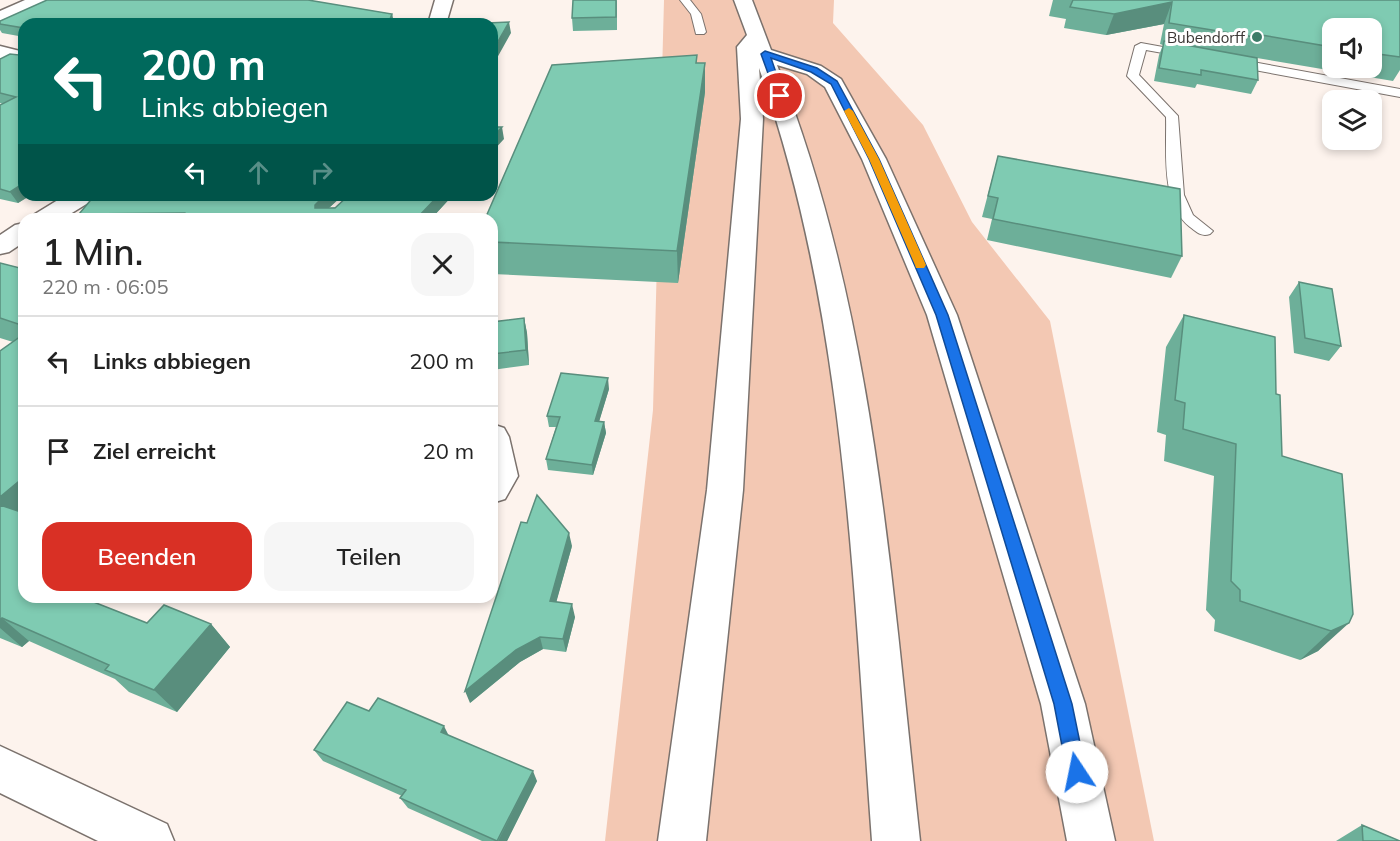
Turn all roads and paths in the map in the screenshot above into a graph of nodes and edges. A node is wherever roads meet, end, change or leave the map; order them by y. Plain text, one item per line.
1 (40, 0) edge
2 (444, 0) edge
3 (685, 0) edge
4 (743, 0) edge
5 (0, 18) edge
6 (439, 18) edge
7 (700, 32) dead end
8 (761, 44) junction
9 (1200, 56) edge
10 (1224, 61) edge
11 (1400, 93) edge
12 (74, 201) edge
13 (54, 213) edge
14 (1205, 231) dead end
15 (0, 769) edge
16 (150, 841) edge
17 (682, 841) edge
18 (896, 841) edge
19 (1090, 841) edge

1 - 5 main road
2 - 6 main road
3 - 7 lane
4 - 8 main road
8 - 17 main road
8 - 18 main road
8 - 19 main road
9 - 14 lane
10 - 11 lane
12 - 13 main road
15 - 16 main road

